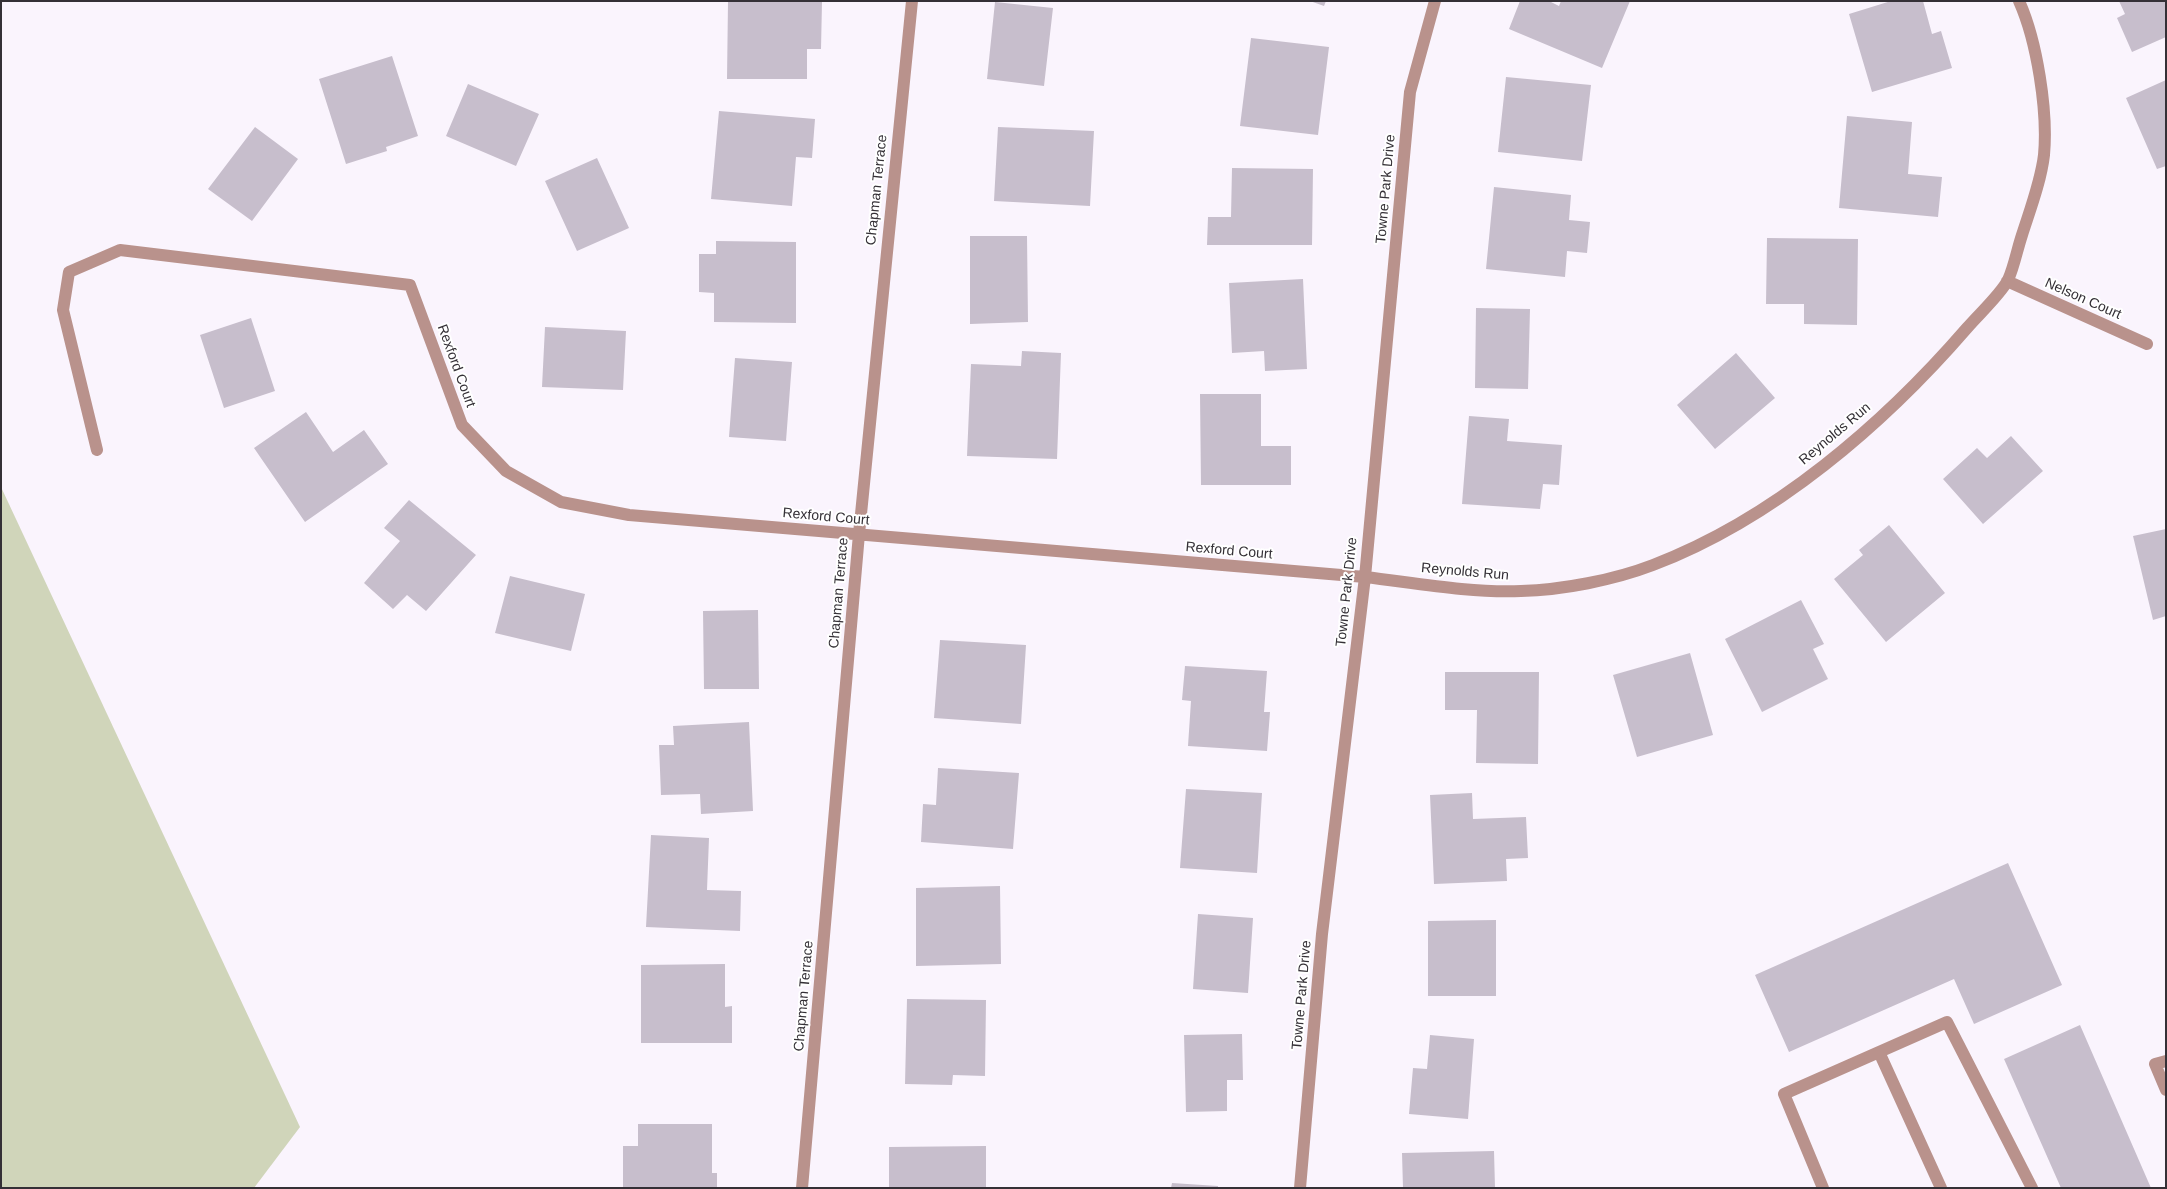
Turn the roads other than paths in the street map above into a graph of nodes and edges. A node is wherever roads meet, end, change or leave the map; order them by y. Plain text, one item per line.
1 (912, 1) edge
2 (1434, 1) edge
3 (2019, 1) edge
4 (2007, 281) junction
5 (2147, 344) dead end
6 (98, 450) dead end
7 (859, 534) junction
8 (1364, 577) junction
9 (1879, 1052) junction
10 (2166, 1060) edge
11 (2166, 1090) edge
12 (802, 1188) edge
13 (1300, 1188) edge
14 (1823, 1188) edge
15 (1941, 1188) edge
16 (2032, 1188) edge

1 - 7 street, Chapman Terrace
2 - 8 street, Towne Park Drive
3 - 4 street, Reynolds Run
4 - 5 street, Nelson Court
4 - 8 street, Reynolds Run
6 - 7 street, Rexford Court
7 - 8 street, Rexford Court
7 - 12 street, Chapman Terrace
8 - 13 street, Towne Park Drive
9 - 14 street
9 - 15 street
9 - 16 street
10 - 11 street

